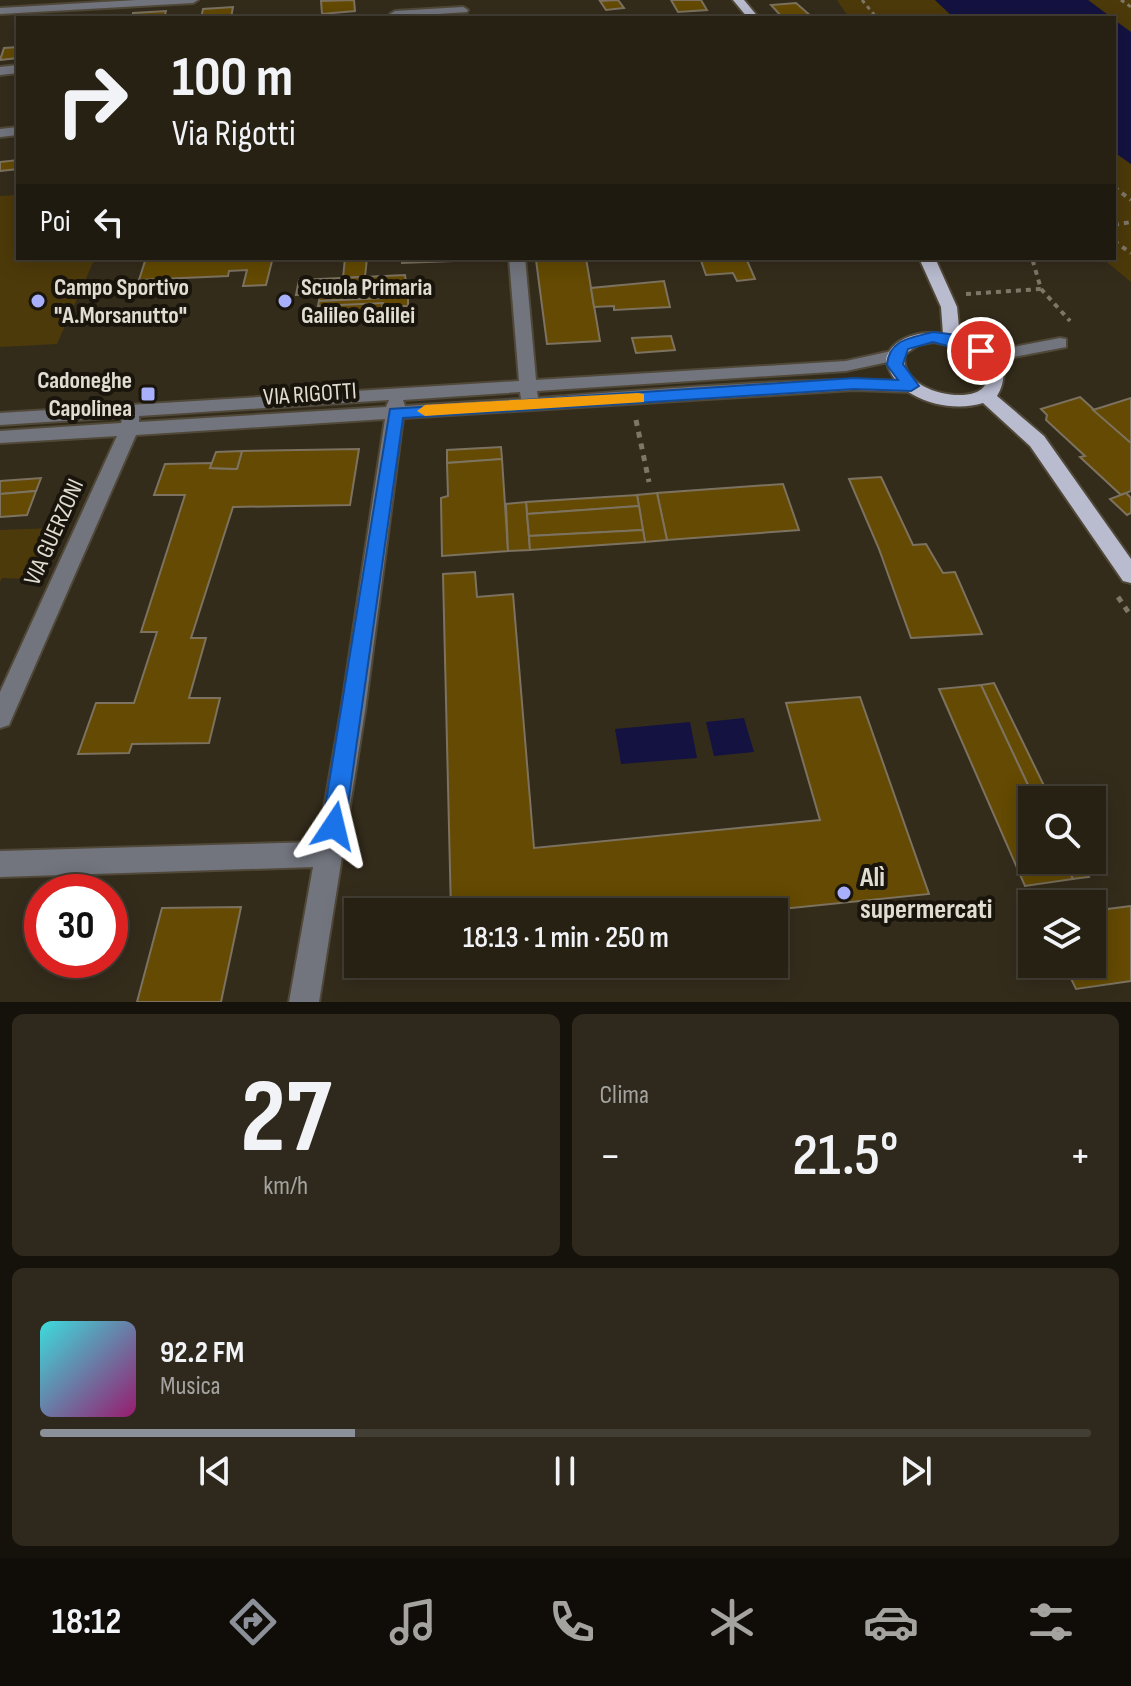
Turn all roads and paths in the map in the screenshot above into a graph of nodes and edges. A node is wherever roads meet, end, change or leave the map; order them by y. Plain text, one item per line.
1 (193, 0) edge
2 (738, 0) edge
3 (862, 0) edge
4 (1121, 0) edge
5 (1131, 7) edge
6 (0, 11) edge
7 (464, 12) edge
8 (395, 14) dead end
9 (752, 16) edge
10 (875, 16) edge
11 (517, 260) edge
12 (928, 260) edge
13 (1033, 260) edge
14 (1041, 289) junction
15 (986, 293) dead end
16 (951, 339) junction
17 (1060, 343) joint
18 (896, 355) junction
19 (988, 357) junction
20 (528, 385) junction
21 (911, 386) junction
22 (986, 396) junction
23 (396, 404) junction
24 (530, 404) junction
25 (634, 415) dead end
26 (0, 419) edge
27 (130, 420) junction
28 (0, 437) edge
29 (649, 482) dead end
30 (1131, 575) edge
31 (1114, 590) dead end
32 (1131, 616) edge
33 (0, 718) edge
34 (329, 854) junction
35 (0, 864) edge
36 (304, 1002) edge

1 - 6 street
2 - 9 main road
3 - 10 path
4 - 5 path
7 - 8 street
11 - 20 street
12 - 16 main road
13 - 14 path
14 - 15 path
14 - 17 path
16 - 18 main road
16 - 19 main road
17 - 19 street
18 - 20 street, VIA RIGOTTI
18 - 21 main road
19 - 22 main road
20 - 23 street, VIA RIGOTTI
20 - 24 street
21 - 22 main road
21 - 24 street, VIA RIGOTTI
22 - 30 main road
23 - 24 street, VIA RIGOTTI
23 - 27 street, VIA RIGOTTI
23 - 34 street
25 - 29 path
26 - 27 street, VIA RIGOTTI
27 - 28 street, VIA RIGOTTI
27 - 33 street, VIA GUERZONI
31 - 32 path
34 - 35 street
34 - 36 street

